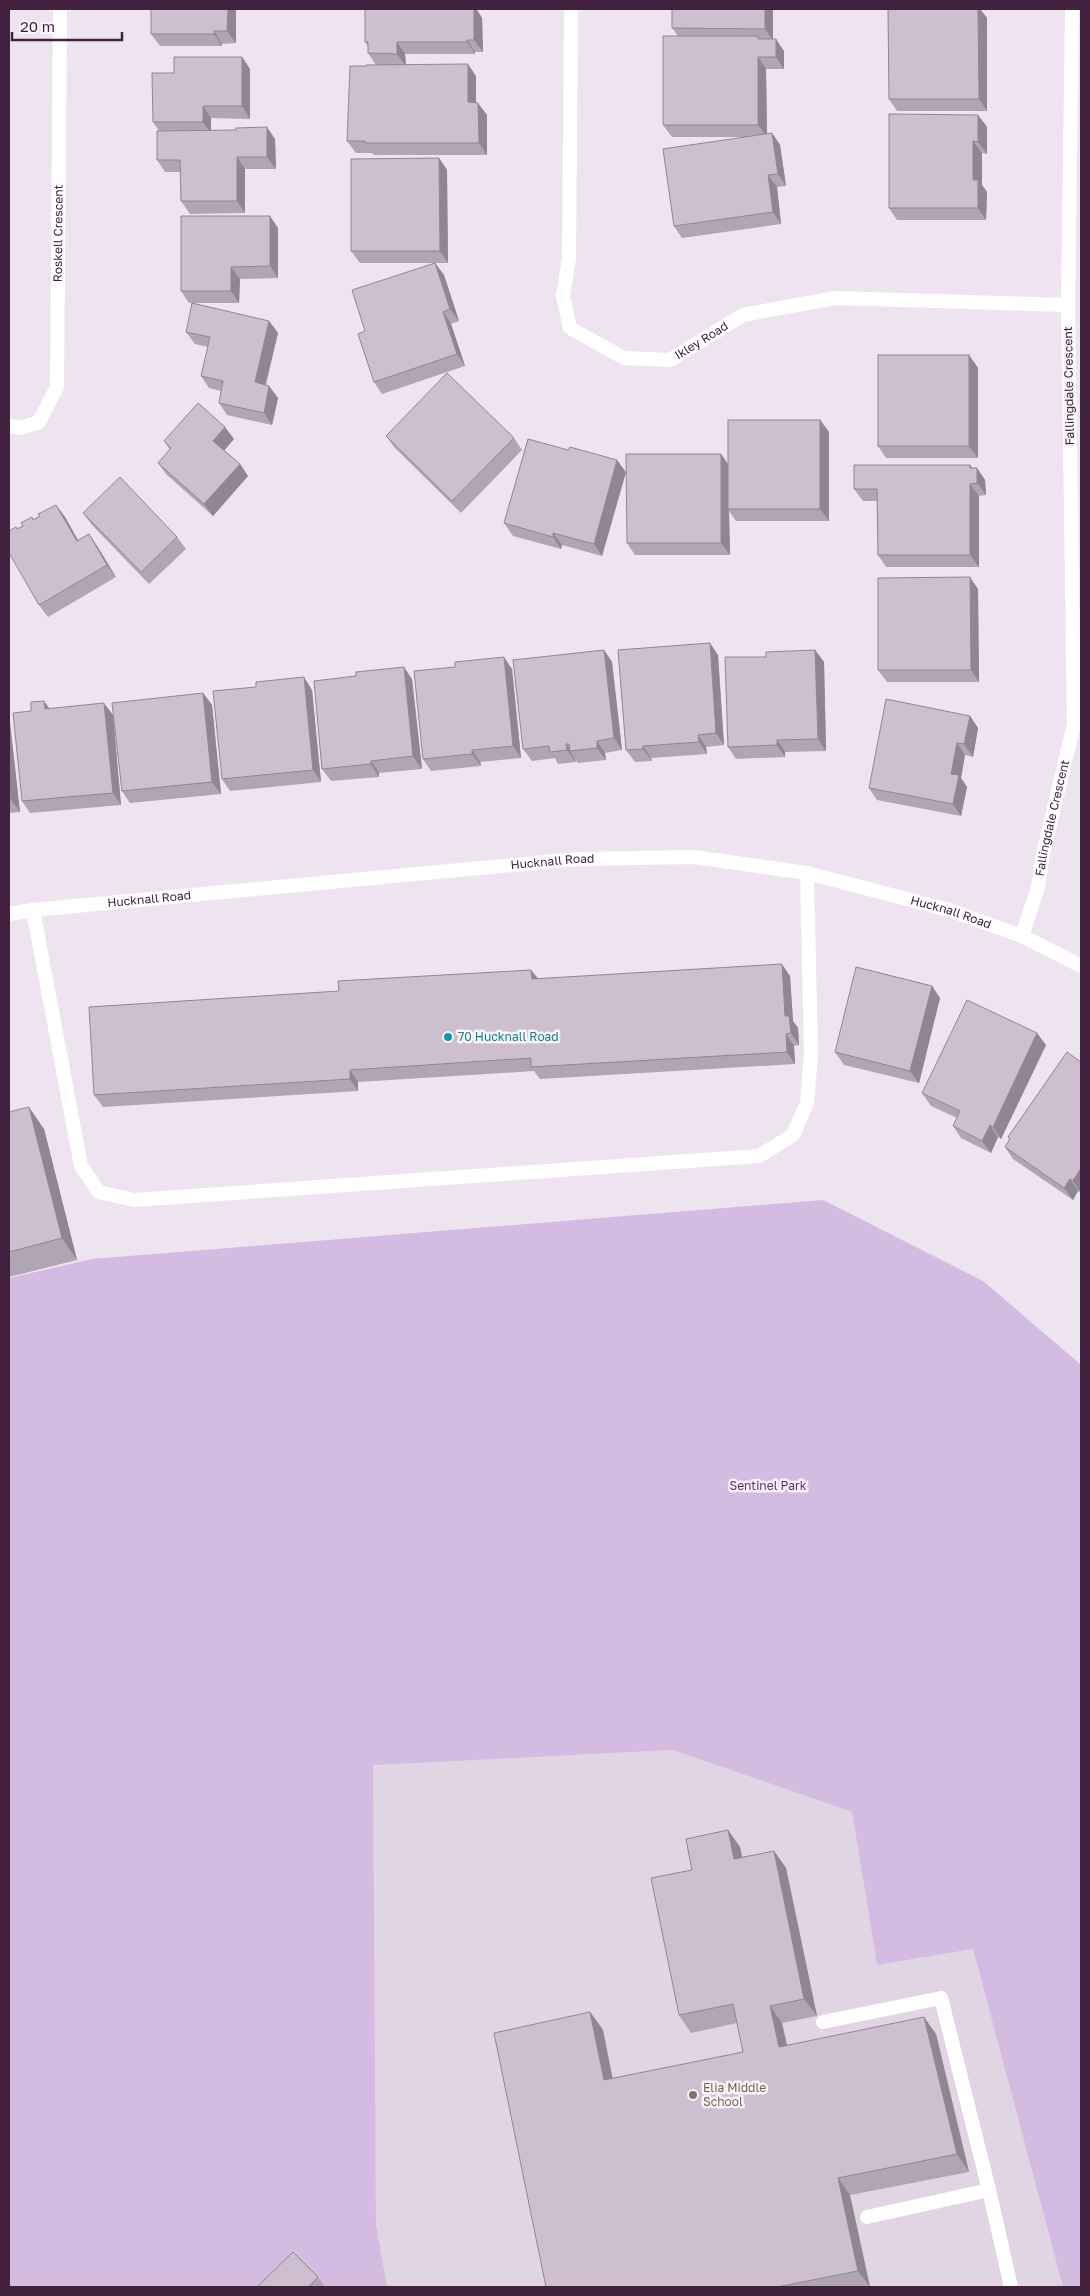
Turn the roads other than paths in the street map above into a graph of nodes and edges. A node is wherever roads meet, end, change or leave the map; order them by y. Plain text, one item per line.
1 (60, 9) edge
2 (571, 9) edge
3 (1072, 9) edge
4 (1068, 305) junction
5 (9, 426) edge
6 (807, 873) junction
7 (33, 910) junction
8 (9, 914) edge
9 (1022, 936) junction
10 (1081, 966) edge
11 (823, 2022) dead end
12 (989, 2190) junction
13 (868, 2217) dead end
14 (1011, 2287) edge

1 - 5 street, Roskell Crescent
2 - 4 street, Ikley Road
3 - 4 street, Fallingdale Crescent
4 - 9 street, Fallingdale Crescent
6 - 7 street, Hucknall Road
6 - 7 street
6 - 9 street, Hucknall Road
7 - 8 street, Hucknall Road
9 - 10 street, Hucknall Road
11 - 12 street
12 - 13 street
12 - 14 street

